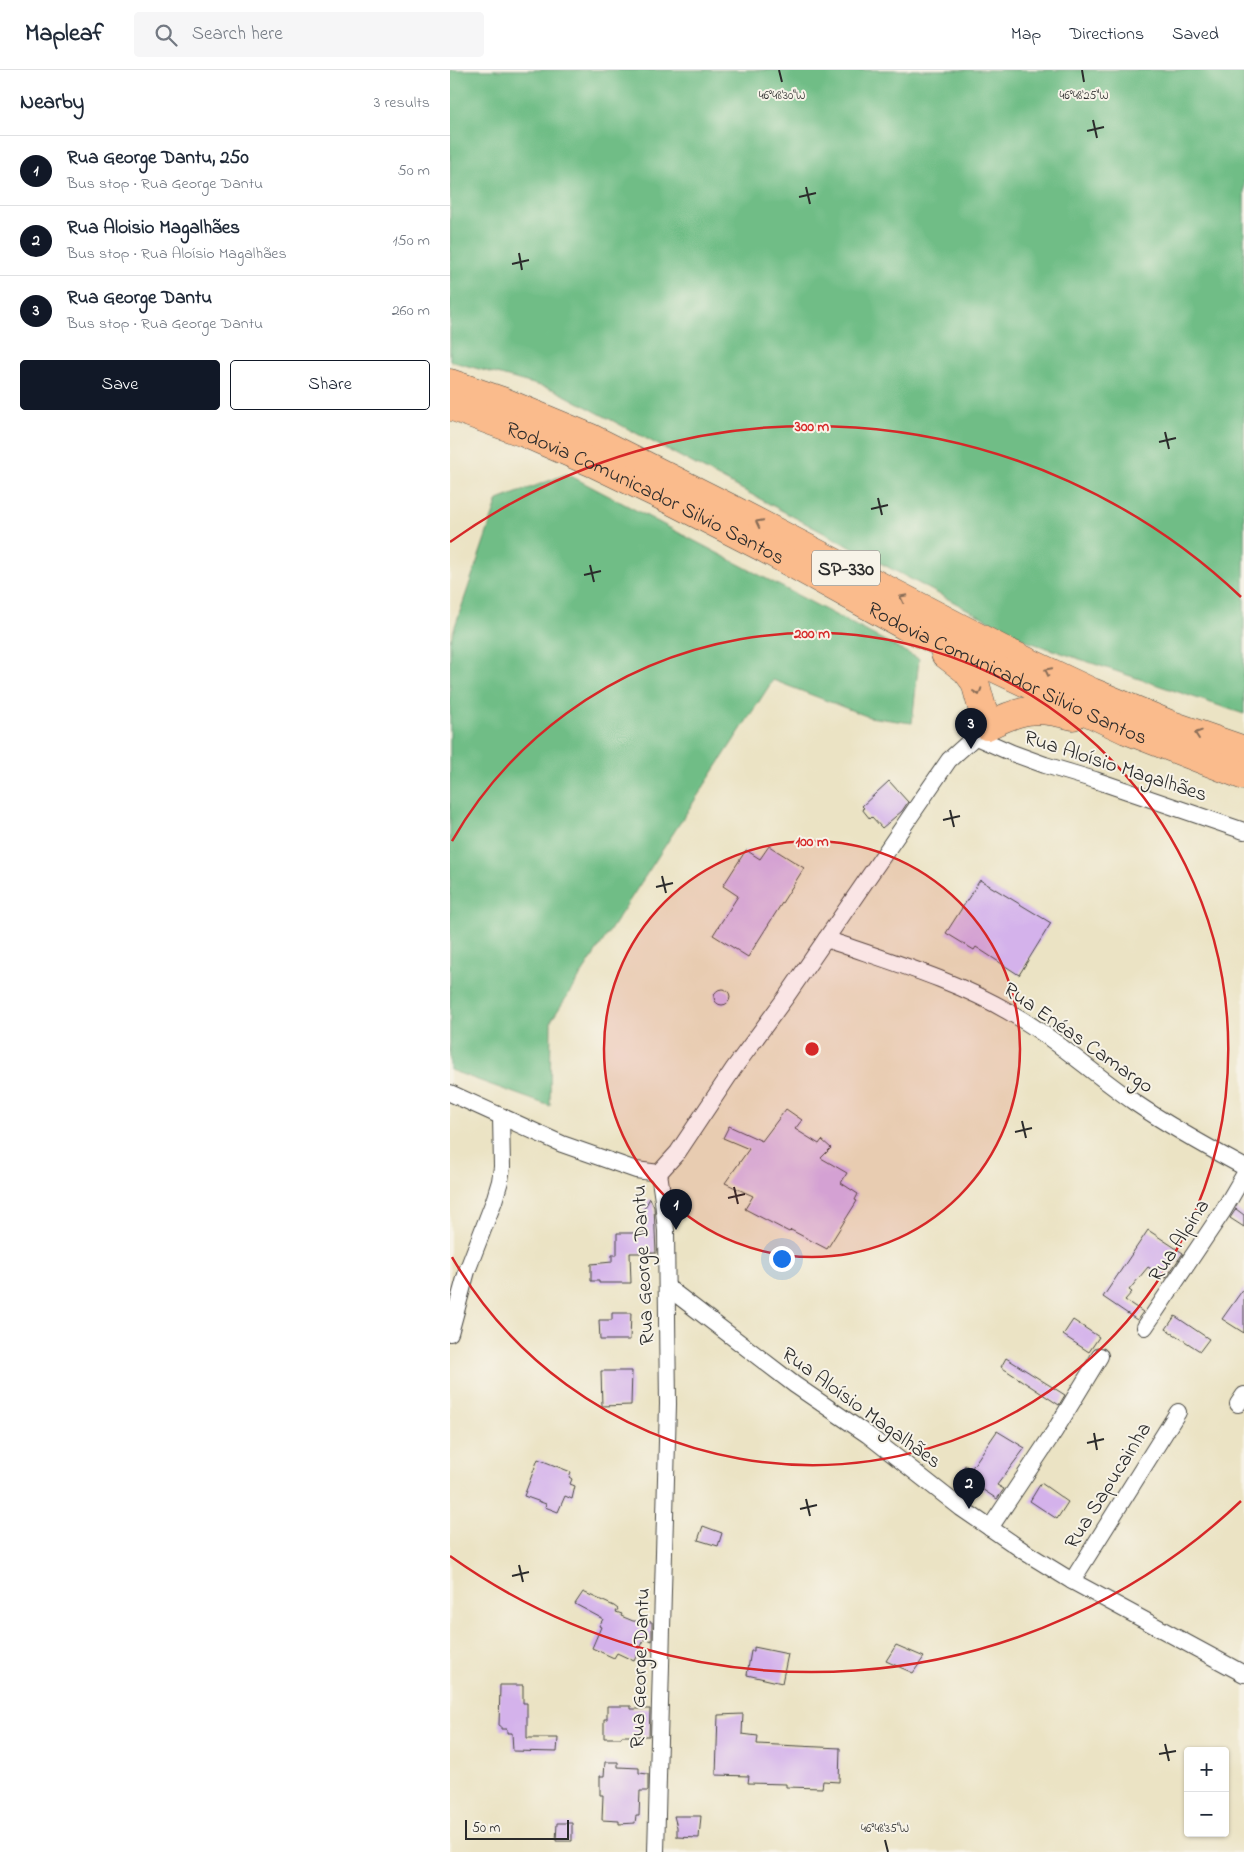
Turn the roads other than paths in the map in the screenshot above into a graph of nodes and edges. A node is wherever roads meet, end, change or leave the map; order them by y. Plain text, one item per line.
1 (450, 383) edge
2 (450, 406) edge
3 (904, 626) junction
4 (1126, 730) junction
5 (982, 731) junction
6 (1244, 750) edge
7 (1244, 776) edge
8 (1244, 831) edge
9 (826, 939) junction
10 (450, 1093) edge
11 (501, 1116) junction
12 (1244, 1167) edge
13 (659, 1174) junction
14 (1244, 1175) edge
15 (667, 1287) junction
16 (1145, 1327) dead end
17 (450, 1333) edge
18 (1096, 1362) dead end
19 (1178, 1412) dead end
20 (990, 1528) junction
21 (1072, 1581) junction
22 (1244, 1674) edge
23 (656, 1852) edge

6 -> 1 highway, Rodovia Comunicador Silvio Santos / SP-330
2 - 3 highway, Rodovia Comunicador Silvio Santos / SP-330
3 - 4 highway, Rodovia Comunicador Silvio Santos / SP-330
3 -> 5 highway
4 - 5 highway
4 - 7 highway, Rodovia Comunicador Silvio Santos / SP-330
5 - 8 street, Rua Aloísio Magalhães
5 - 9 street, Rua George Dantu
9 - 12 street, Rua Enéas Camargo
9 - 13 street, Rua George Dantu
10 - 11 street
11 - 13 street
11 - 17 street
13 - 15 street, Rua George Dantu
14 - 16 street, Rua Alpina
15 - 20 street, Rua Aloísio Magalhães
15 - 23 street, Rua George Dantu
18 - 20 street
19 - 21 street, Rua Sapucainha
20 - 21 street, Rua Aloísio Magalhães
21 - 22 street, Rua Aloísio Magalhães

